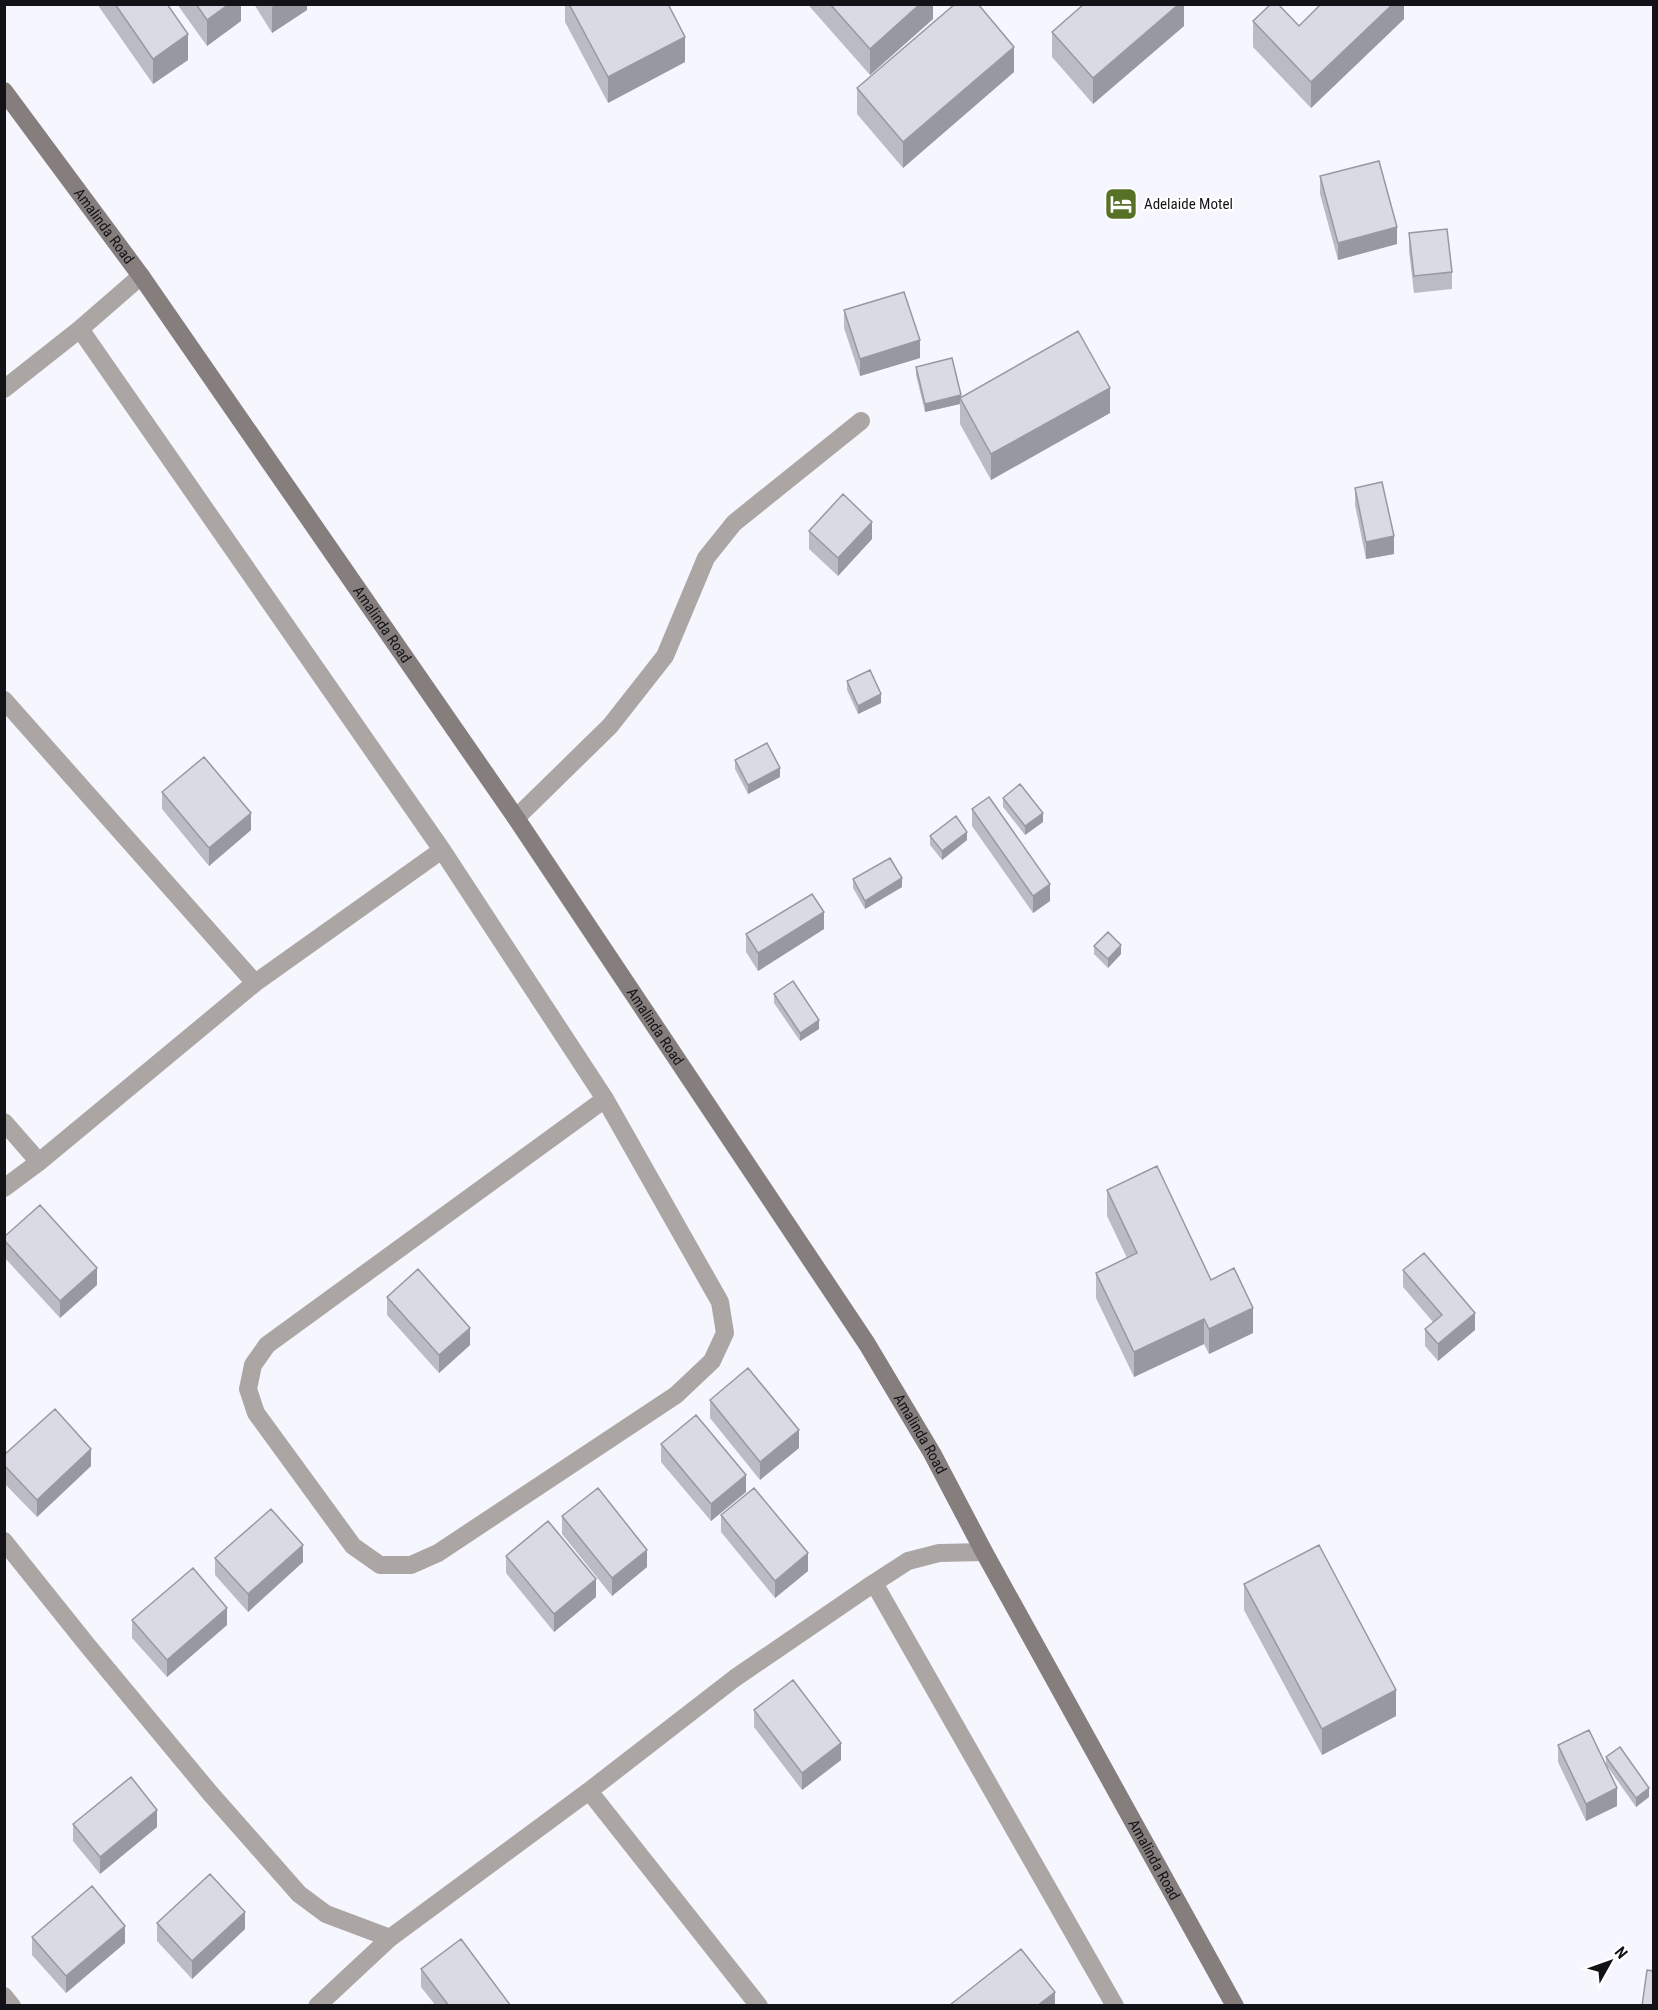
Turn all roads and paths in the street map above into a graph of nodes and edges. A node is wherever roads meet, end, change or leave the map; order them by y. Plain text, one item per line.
1 (4, 91) edge
2 (141, 276) junction
3 (80, 329) junction
4 (4, 389) edge
5 (861, 421) dead end
6 (4, 700) edge
7 (516, 818) junction
8 (442, 850) junction
9 (255, 982) junction
10 (605, 1098) junction
11 (4, 1122) edge
12 (39, 1162) junction
13 (4, 1188) edge
14 (4, 1541) edge
15 (984, 1552) junction
16 (874, 1583) junction
17 (589, 1791) junction
18 (390, 1938) junction
19 (4, 1996) edge
20 (12, 2006) edge
21 (317, 2006) edge
22 (759, 2006) edge
23 (1115, 2006) edge
24 (1235, 2006) edge

1 - 2 street, Amalinda Road
2 - 3 street
2 - 7 street, Amalinda Road
3 - 4 street
3 - 8 street
5 - 7 street
6 - 9 street
7 - 15 street, Amalinda Road
8 - 9 street
8 - 10 street
9 - 12 street
10 - 10 street
11 - 12 street
12 - 13 street
14 - 18 street
15 - 16 street
15 - 24 street, Amalinda Road
16 - 17 street
16 - 23 street
17 - 18 street
17 - 22 street
18 - 21 street
19 - 20 street

